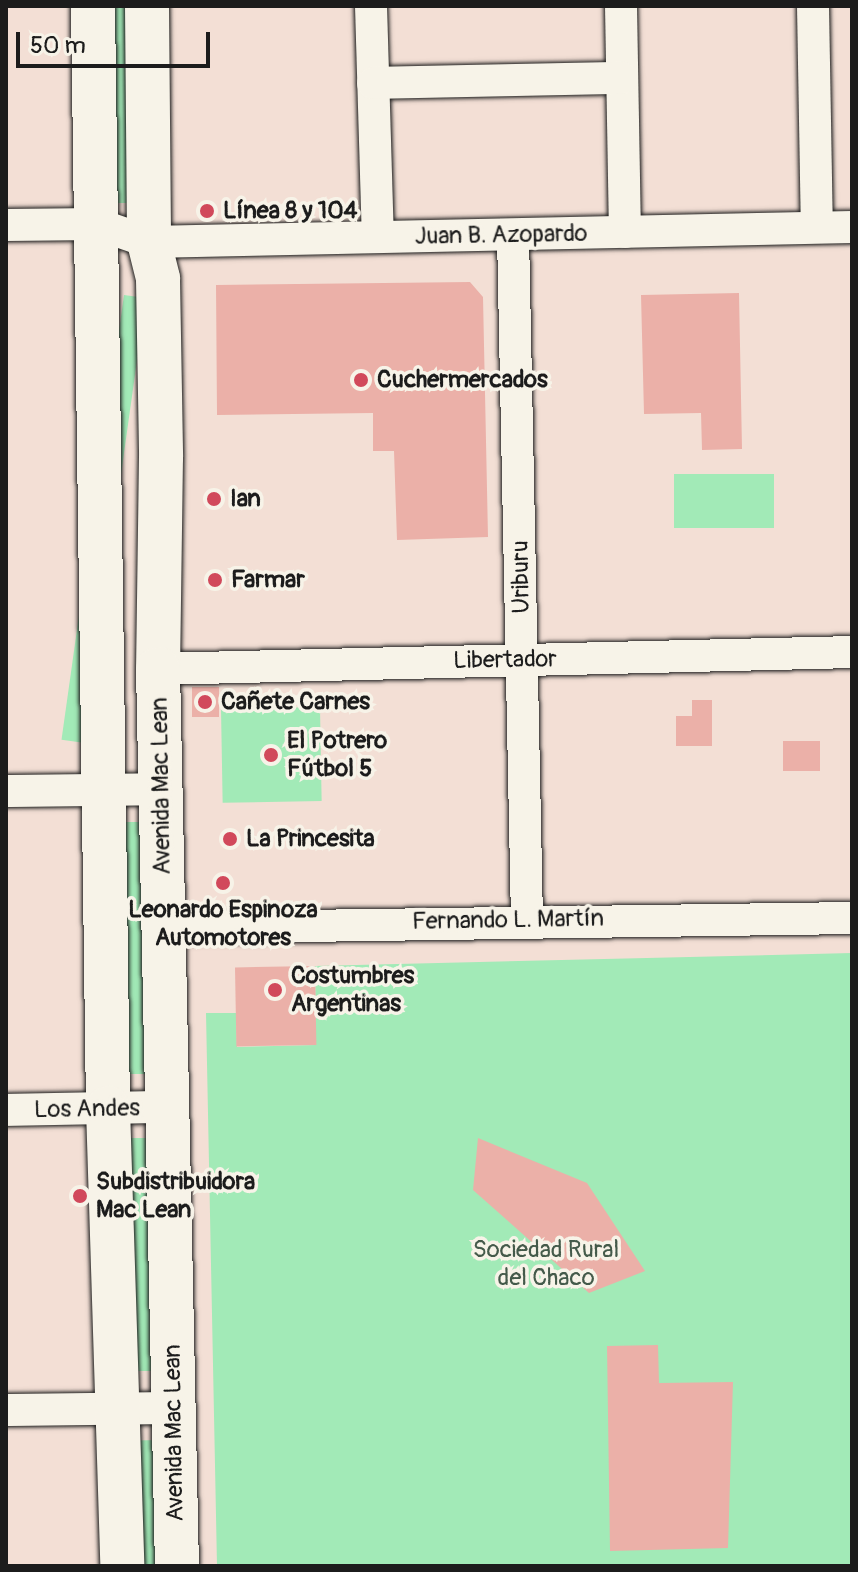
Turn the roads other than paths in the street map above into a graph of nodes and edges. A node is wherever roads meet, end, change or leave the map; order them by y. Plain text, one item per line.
1 (93, 6) edge
2 (147, 6) edge
3 (371, 6) edge
4 (621, 6) edge
5 (813, 6) edge
6 (622, 78) junction
7 (373, 83) junction
8 (97, 224) junction
9 (6, 225) edge
10 (817, 226) junction
11 (852, 227) edge
12 (625, 232) junction
13 (513, 235) junction
14 (378, 237) junction
15 (149, 242) junction
16 (852, 652) edge
17 (523, 660) junction
18 (158, 669) junction
19 (161, 789) junction
20 (105, 790) junction
21 (6, 791) edge
22 (852, 918) edge
23 (527, 919) junction
24 (164, 928) junction
25 (167, 1107) junction
26 (108, 1108) junction
27 (6, 1110) edge
28 (115, 1408) junction
29 (174, 1408) junction
30 (6, 1410) edge
31 (122, 1566) edge
32 (177, 1566) edge

1 - 8 main road
2 - 15 main road, Avenida Mac Lean
3 - 7 street
4 - 6 street
5 - 10 street
6 - 7 street
6 - 12 street
7 - 14 street
8 - 9 street
8 - 15 street
8 - 20 main road
10 - 11 street, Juan B. Azopardo
10 - 12 street, Juan B. Azopardo
12 - 13 street, Juan B. Azopardo
13 - 14 street, Juan B. Azopardo
13 - 17 street, Uriburu
14 - 15 street, Juan B. Azopardo
15 - 18 main road, Avenida Mac Lean
16 - 17 street, Libertador
17 - 18 street, Libertador
17 - 23 street, Uriburu
18 - 19 main road, Avenida Mac Lean
19 - 20 street
19 - 24 main road, Avenida Mac Lean
20 - 21 street
20 - 26 main road
22 - 23 street, Fernando L. Martín
23 - 24 street, Fernando L. Martín
24 - 25 main road, Avenida Mac Lean
25 - 26 street, Los Andes
25 - 29 main road, Avenida Mac Lean
26 - 27 street, Los Andes
26 - 28 main road
28 - 29 street
28 - 30 street
28 - 31 main road
29 - 32 main road, Avenida Mac Lean

